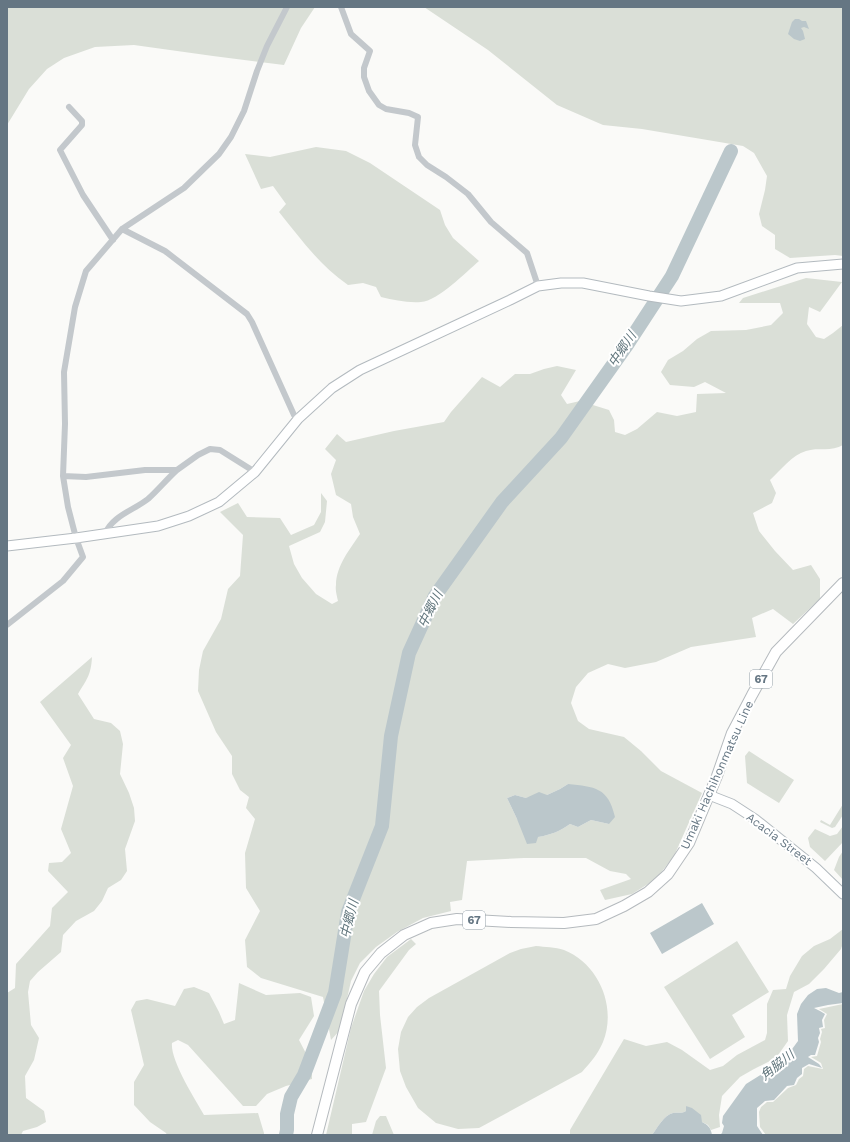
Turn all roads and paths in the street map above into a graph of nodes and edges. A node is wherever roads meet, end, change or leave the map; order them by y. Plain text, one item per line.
1 (287, 7) edge
2 (341, 7) edge
3 (69, 107) dead end
4 (122, 229) junction
5 (113, 240) junction
6 (843, 264) edge
7 (538, 286) junction
8 (298, 419) junction
9 (177, 470) junction
10 (255, 472) junction
11 (63, 476) junction
12 (105, 534) junction
13 (76, 538) junction
14 (7, 546) edge
15 (843, 583) edge
16 (7, 625) edge
17 (709, 795) junction
18 (843, 894) edge
19 (317, 1135) edge

1 - 4 street
2 - 7 street
3 - 5 street
4 - 5 street
4 - 8 street
5 - 11 street
6 - 7 street
7 - 8 street
8 - 10 street
9 - 10 street
9 - 11 street
9 - 12 street
10 - 12 street
11 - 13 street
12 - 13 street
13 - 14 street
13 - 16 street
15 - 17 main road, Umaki Hachihonmatsu Line / 67
17 - 18 street, Acacia Street
17 - 19 main road, Umaki Hachihonmatsu Line / 67

